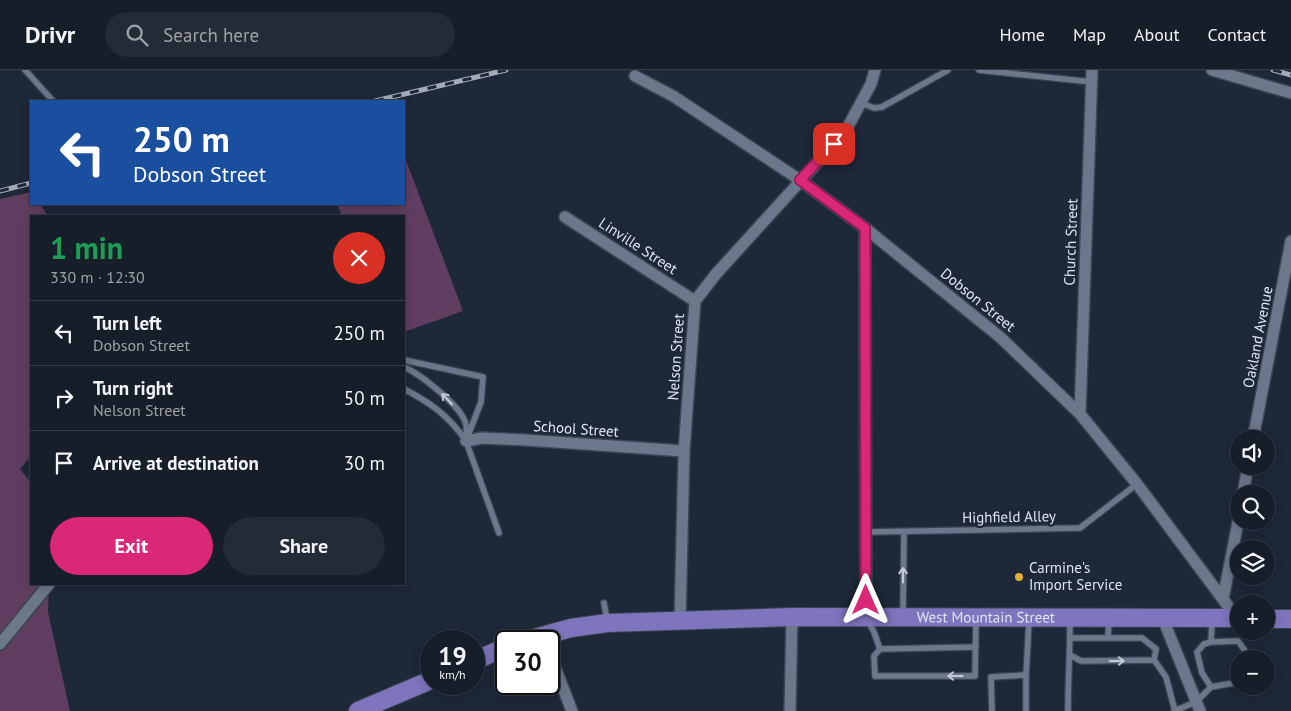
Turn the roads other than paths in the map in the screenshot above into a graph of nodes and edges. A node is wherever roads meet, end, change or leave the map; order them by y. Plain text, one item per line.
1 (875, 70) edge
2 (948, 70) edge
3 (979, 70) edge
4 (1212, 70) edge
5 (27, 71) edge
6 (635, 76) dead end
7 (1092, 76) edge
8 (1291, 92) edge
9 (53, 100) edge
10 (861, 103) junction
11 (800, 180) junction
12 (564, 217) dead end
13 (865, 228) junction
14 (1291, 241) edge
15 (695, 301) junction
16 (405, 360) edge
17 (405, 367) edge
18 (405, 390) edge
19 (1080, 414) junction
20 (1256, 430) edge
21 (466, 441) junction
22 (684, 451) junction
23 (1137, 484) junction
24 (1236, 530) edge
25 (866, 532) junction
26 (904, 532) junction
27 (499, 533) dead end
28 (48, 585) edge
29 (1223, 599) junction
30 (604, 603) dead end
31 (1230, 608) edge
32 (792, 617) junction
33 (866, 617) junction
34 (903, 617) junction
35 (976, 618) junction
36 (1030, 618) junction
37 (1070, 618) junction
38 (1110, 618) junction
39 (1212, 618) junction
40 (1230, 618) edge
41 (1163, 619) junction
42 (1275, 619) edge
43 (1291, 620) edge
44 (680, 621) junction
45 (607, 622) junction
46 (560, 632) edge
47 (1070, 638) junction
48 (1108, 638) junction
49 (1211, 642) junction
50 (0, 644) edge
51 (976, 648) junction
52 (880, 649) junction
53 (1244, 650) edge
54 (1070, 655) junction
55 (1154, 660) junction
56 (1026, 675) junction
57 (560, 680) edge
58 (1230, 684) edge
59 (420, 685) edge
60 (1210, 687) junction
61 (1198, 707) edge
62 (358, 711) edge
63 (572, 711) edge
64 (790, 711) edge
65 (992, 711) edge
66 (1026, 711) edge
67 (1068, 711) edge
68 (1175, 711) edge

1 - 10 street, Nelson Street
2 - 10 lane
3 - 7 lane
4 - 8 street
5 - 9 lane
6 - 11 street, Dobson Street
7 - 19 street, Church Street
10 - 11 street, Nelson Street
11 - 13 street, Dobson Street
11 - 15 street, Nelson Street
12 - 15 street, Linville Street
13 - 19 street, Dobson Street
13 - 25 street
14 - 20 street, Oakland Avenue
15 - 22 street, Nelson Street
16 - 21 lane
21 -> 17 lane
18 - 21 lane
19 - 23 street, Dobson Street
21 - 22 street, School Street
21 - 27 lane
22 - 44 street, Nelson Street
23 - 26 lane, Highfield Alley
23 - 29 street, Dobson Street
24 - 29 street
25 - 26 lane, Highfield Alley
25 - 33 street
34 -> 26 lane
28 - 50 street
29 - 31 street, Dobson Street
30 - 45 lane
32 - 33 main road, West Mountain Street
32 - 44 main road, West Mountain Street
32 - 64 street
33 - 34 main road, West Mountain Street
33 - 52 lane
34 - 35 main road, West Mountain Street
35 - 36 main road, West Mountain Street
35 - 51 lane
36 - 37 main road, West Mountain Street
36 - 56 lane
37 - 38 main road, West Mountain Street
37 - 47 lane
38 - 41 main road, West Mountain Street
38 - 48 lane
39 - 40 main road, West Mountain Street
39 - 41 main road, West Mountain Street
39 - 49 lane
41 - 61 street
42 - 43 main road
44 - 45 main road, West Mountain Street
45 - 46 main road, West Mountain Street
47 - 48 lane
47 - 54 lane
48 - 55 lane
49 - 53 lane
49 - 60 lane
51 - 52 lane
51 -> 52 lane
54 -> 55 lane
54 - 67 lane
55 - 68 lane
56 - 65 lane
56 - 66 lane
57 - 63 street
58 - 60 lane
59 - 62 main road
60 - 61 lane
61 - 68 lane

